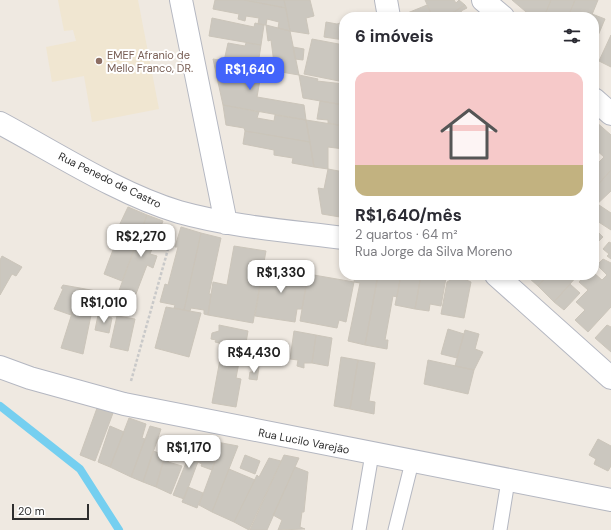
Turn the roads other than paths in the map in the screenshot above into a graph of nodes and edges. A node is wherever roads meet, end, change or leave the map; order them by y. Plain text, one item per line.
1 (182, 0) edge
2 (386, 0) edge
3 (483, 0) edge
4 (388, 12) edge
5 (497, 12) edge
6 (599, 103) edge
7 (611, 114) edge
8 (0, 123) edge
9 (226, 223) junction
10 (339, 237) edge
11 (502, 280) edge
12 (0, 367) edge
13 (611, 378) edge
14 (372, 454) junction
15 (412, 462) junction
16 (508, 481) junction
17 (611, 500) edge
18 (359, 530) edge
19 (395, 530) edge
20 (500, 530) edge

1 - 9 street
2 - 4 street
3 - 5 street
6 - 7 street
8 - 9 street, Rua Penedo de Castro
9 - 10 street, Rua Penedo de Castro
11 - 13 street
12 - 14 street, Rua Lucilo Varejão
14 - 15 street, Rua Lucilo Varejão
14 - 18 lane
15 - 16 street, Rua Lucilo Varejão
15 - 19 lane
16 - 17 street, Rua Lucilo Varejão
16 - 20 lane

